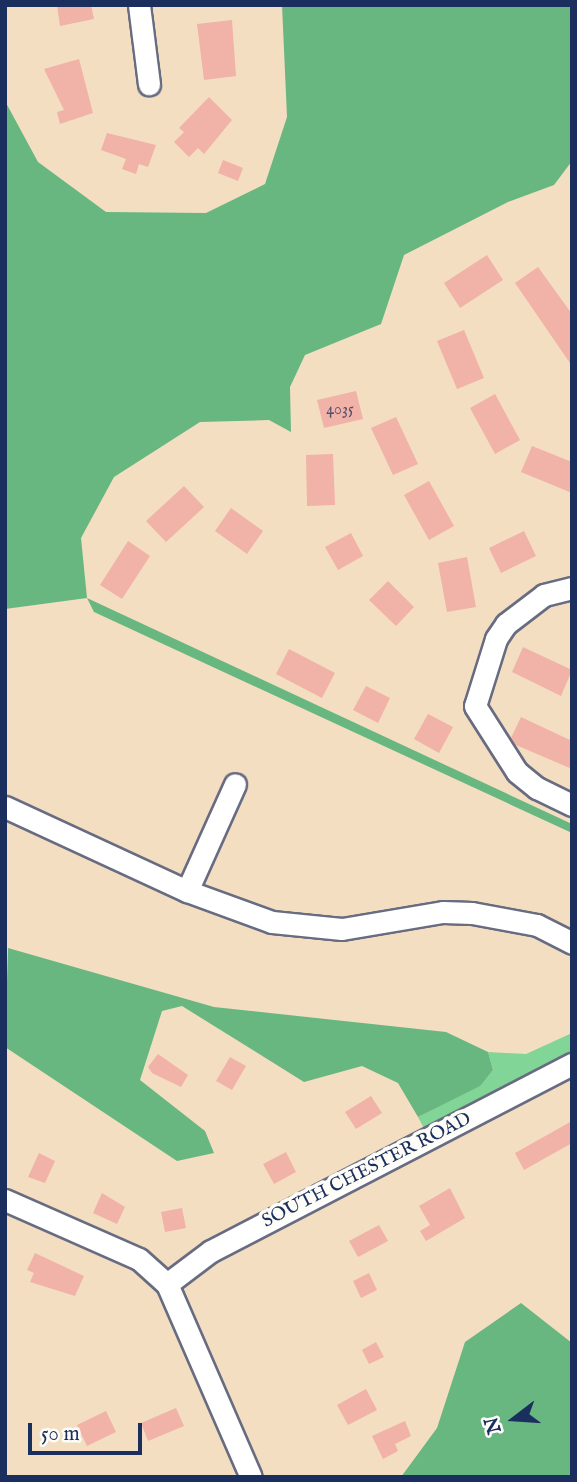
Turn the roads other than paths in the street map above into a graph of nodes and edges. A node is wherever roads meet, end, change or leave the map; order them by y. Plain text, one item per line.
1 (139, 5) edge
2 (149, 84) dead end
3 (572, 588) edge
4 (235, 784) dead end
5 (572, 804) edge
6 (5, 807) edge
7 (187, 891) junction
8 (572, 943) edge
9 (572, 1064) edge
10 (5, 1200) edge
11 (167, 1284) junction
12 (251, 1477) edge

1 - 2 street
3 - 5 street
4 - 7 street
6 - 7 street
7 - 8 street
9 - 11 street, SOUTH CHESTER ROAD
10 - 11 street
11 - 12 street

